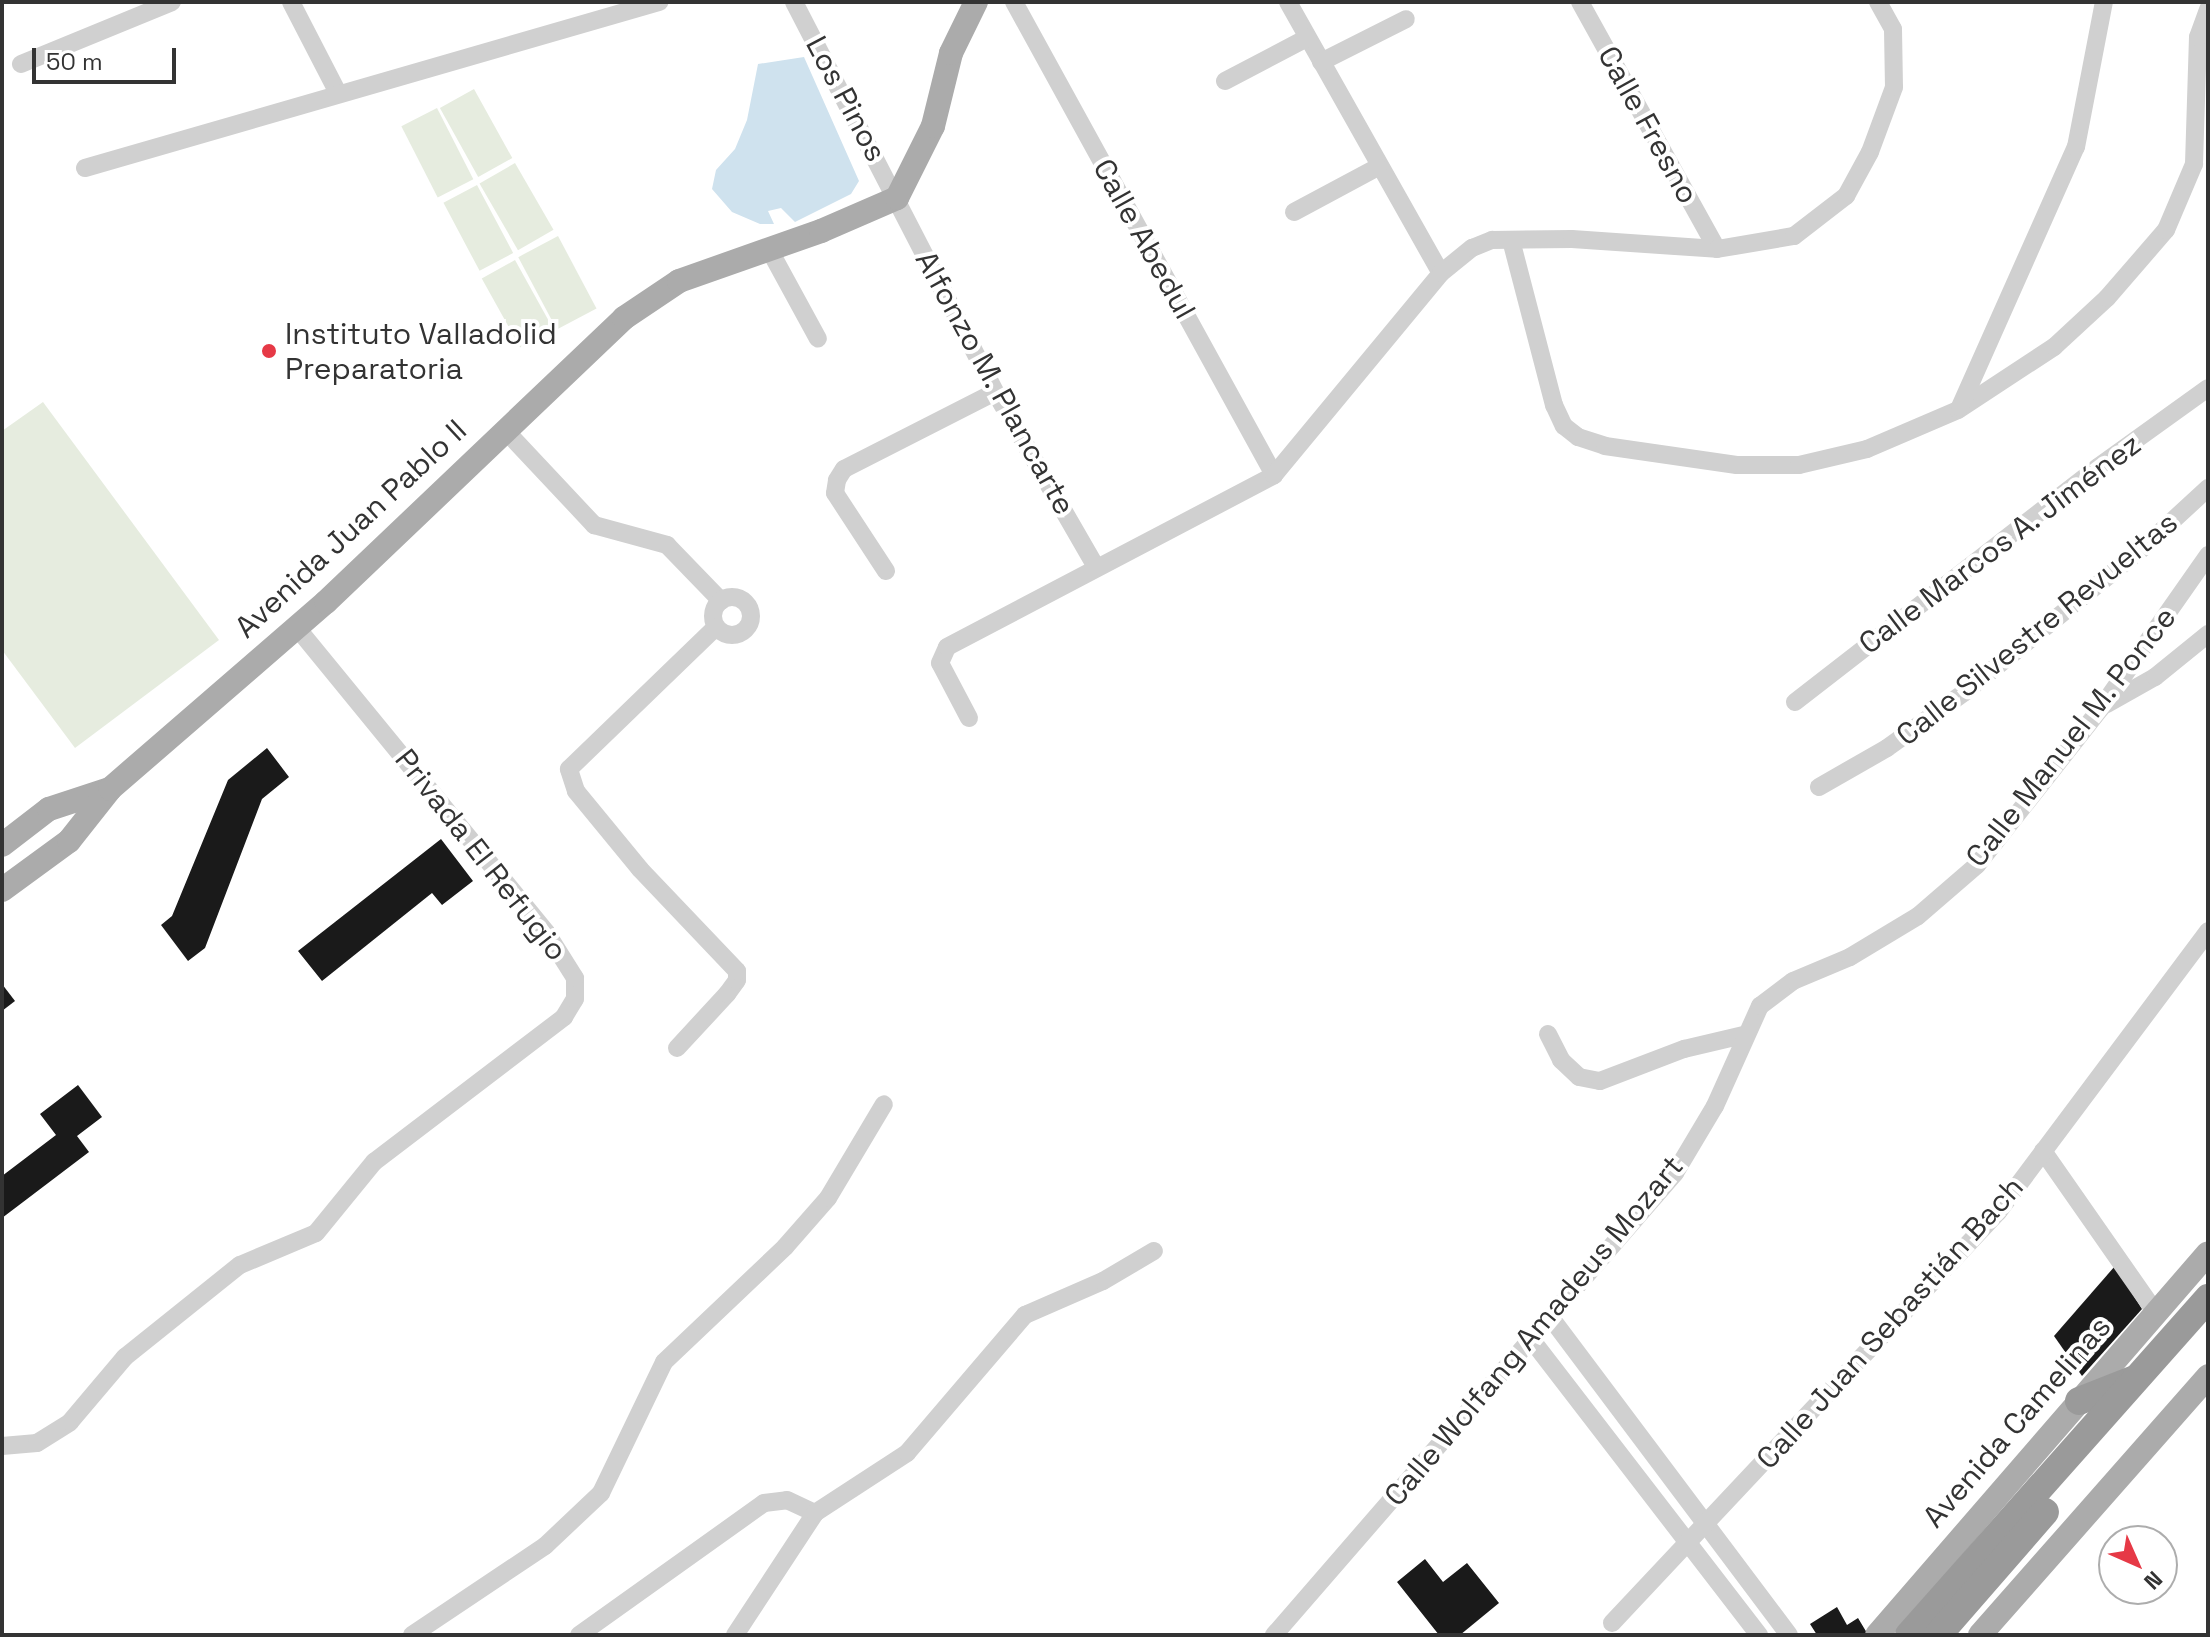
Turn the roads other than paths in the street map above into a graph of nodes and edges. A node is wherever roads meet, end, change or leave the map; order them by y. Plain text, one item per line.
1 (172, 2) edge
2 (291, 2) edge
3 (659, 2) edge
4 (794, 2) edge
5 (976, 2) edge
6 (1014, 2) edge
7 (1288, 2) edge
8 (1580, 2) edge
9 (1878, 2) edge
10 (2104, 2) edge
11 (2208, 10) edge
12 (1406, 19) dead end
13 (1307, 38) junction
14 (1321, 62) junction
15 (21, 64) dead end
16 (1225, 81) dead end
17 (338, 93) junction
18 (1378, 167) junction
19 (85, 168) dead end
20 (897, 198) junction
21 (1294, 212) dead end
22 (1511, 240) junction
23 (769, 249) junction
24 (1717, 249) junction
25 (1441, 273) junction
26 (818, 339) dead end
27 (2208, 388) edge
28 (995, 392) junction
29 (1958, 410) junction
30 (504, 429) junction
31 (1274, 475) junction
32 (2208, 488) edge
33 (2208, 555) edge
34 (1096, 567) junction
35 (886, 571) dead end
36 (721, 601) junction
37 (716, 627) junction
38 (297, 628) junction
39 (2208, 634) edge
40 (1795, 702) dead end
41 (2101, 708) junction
42 (969, 718) dead end
43 (1819, 787) dead end
44 (110, 789) junction
45 (2, 845) edge
46 (2, 890) edge
47 (2208, 931) edge
48 (1760, 1006) joint
49 (1548, 1034) dead end
50 (1743, 1035) junction
51 (677, 1048) dead end
52 (884, 1104) dead end
53 (2043, 1151) junction
54 (1154, 1251) dead end
55 (2208, 1253) edge
56 (2208, 1298) edge
57 (2156, 1313) junction
58 (1551, 1318) junction
59 (2208, 1324) edge
60 (1531, 1339) junction
61 (2208, 1376) edge
62 (2139, 1378) junction
63 (2079, 1401) junction
64 (2, 1446) edge
65 (815, 1513) junction
66 (1706, 1525) junction
67 (1689, 1542) junction
68 (1612, 1623) dead end
69 (412, 1635) edge
70 (579, 1635) edge
71 (735, 1635) edge
72 (1274, 1635) edge
73 (1759, 1635) edge
74 (1789, 1635) edge
75 (1877, 1635) edge
76 (1909, 1635) edge
77 (1938, 1635) edge
78 (1980, 1635) edge

1 - 15 street
2 - 17 street
3 - 17 street
4 - 20 street, Los Pinos
5 - 20 main road
6 - 31 street, Calle Abedul
7 - 13 street
8 - 24 street, Calle Fresno
9 - 24 street
10 - 29 street
11 - 29 street
12 - 14 street
13 - 14 street
13 - 16 street
14 - 18 street
17 - 19 street
18 - 21 street
18 - 25 street
20 - 23 main road, Avenida Juan Pablo II
20 - 28 street, Alfonzo M. Plancarte
22 - 24 street
22 - 25 street
22 - 29 street
23 - 26 street
23 - 30 main road, Avenida Juan Pablo II
25 - 31 street
27 - 40 street, Calle Marcos A. Jiménez
28 - 34 street, Alfonzo M. Plancarte
28 - 35 street
30 - 36 street
30 - 38 main road, Avenida Juan Pablo II
31 - 34 street
32 - 43 street, Calle Silvestre Revueltas
33 - 41 street, Calle Manuel M. Ponce
34 - 42 street
36 - 37 street
36 - 37 street
37 - 51 street
38 - 44 main road, Avenida Juan Pablo II
38 - 64 street, Privada El Refugio
39 - 41 street
41 - 48 street, Calle Manuel M. Ponce
44 - 45 main road, Avenida Juan Pablo II
44 - 46 main road, Avenida Juan Pablo II
47 - 53 street, Calle Juan Sebastián Bach
48 - 50 street, Calle Wolfang Amadeus Mozart
49 - 50 street
50 - 58 street, Calle Wolfang Amadeus Mozart
52 - 69 street
53 - 57 street
53 - 66 street, Calle Juan Sebastián Bach
54 - 65 street
55 - 57 main road, Avenida Camelinas
56 - 62 highway, Avenida Camelinas
57 - 63 main road, Avenida Camelinas
58 - 60 street, Calle Wolfang Amadeus Mozart
58 - 66 street
59 - 77 highway
60 - 67 street
60 - 72 street, Calle Wolfang Amadeus Mozart
61 - 78 main road
62 - 63 highway
62 - 76 highway, Avenida Camelinas
63 - 75 main road, Avenida Camelinas
65 - 70 street
65 - 71 street
66 - 67 street, Calle Juan Sebastián Bach
66 - 74 street
67 - 68 street, Calle Juan Sebastián Bach
67 - 73 street

